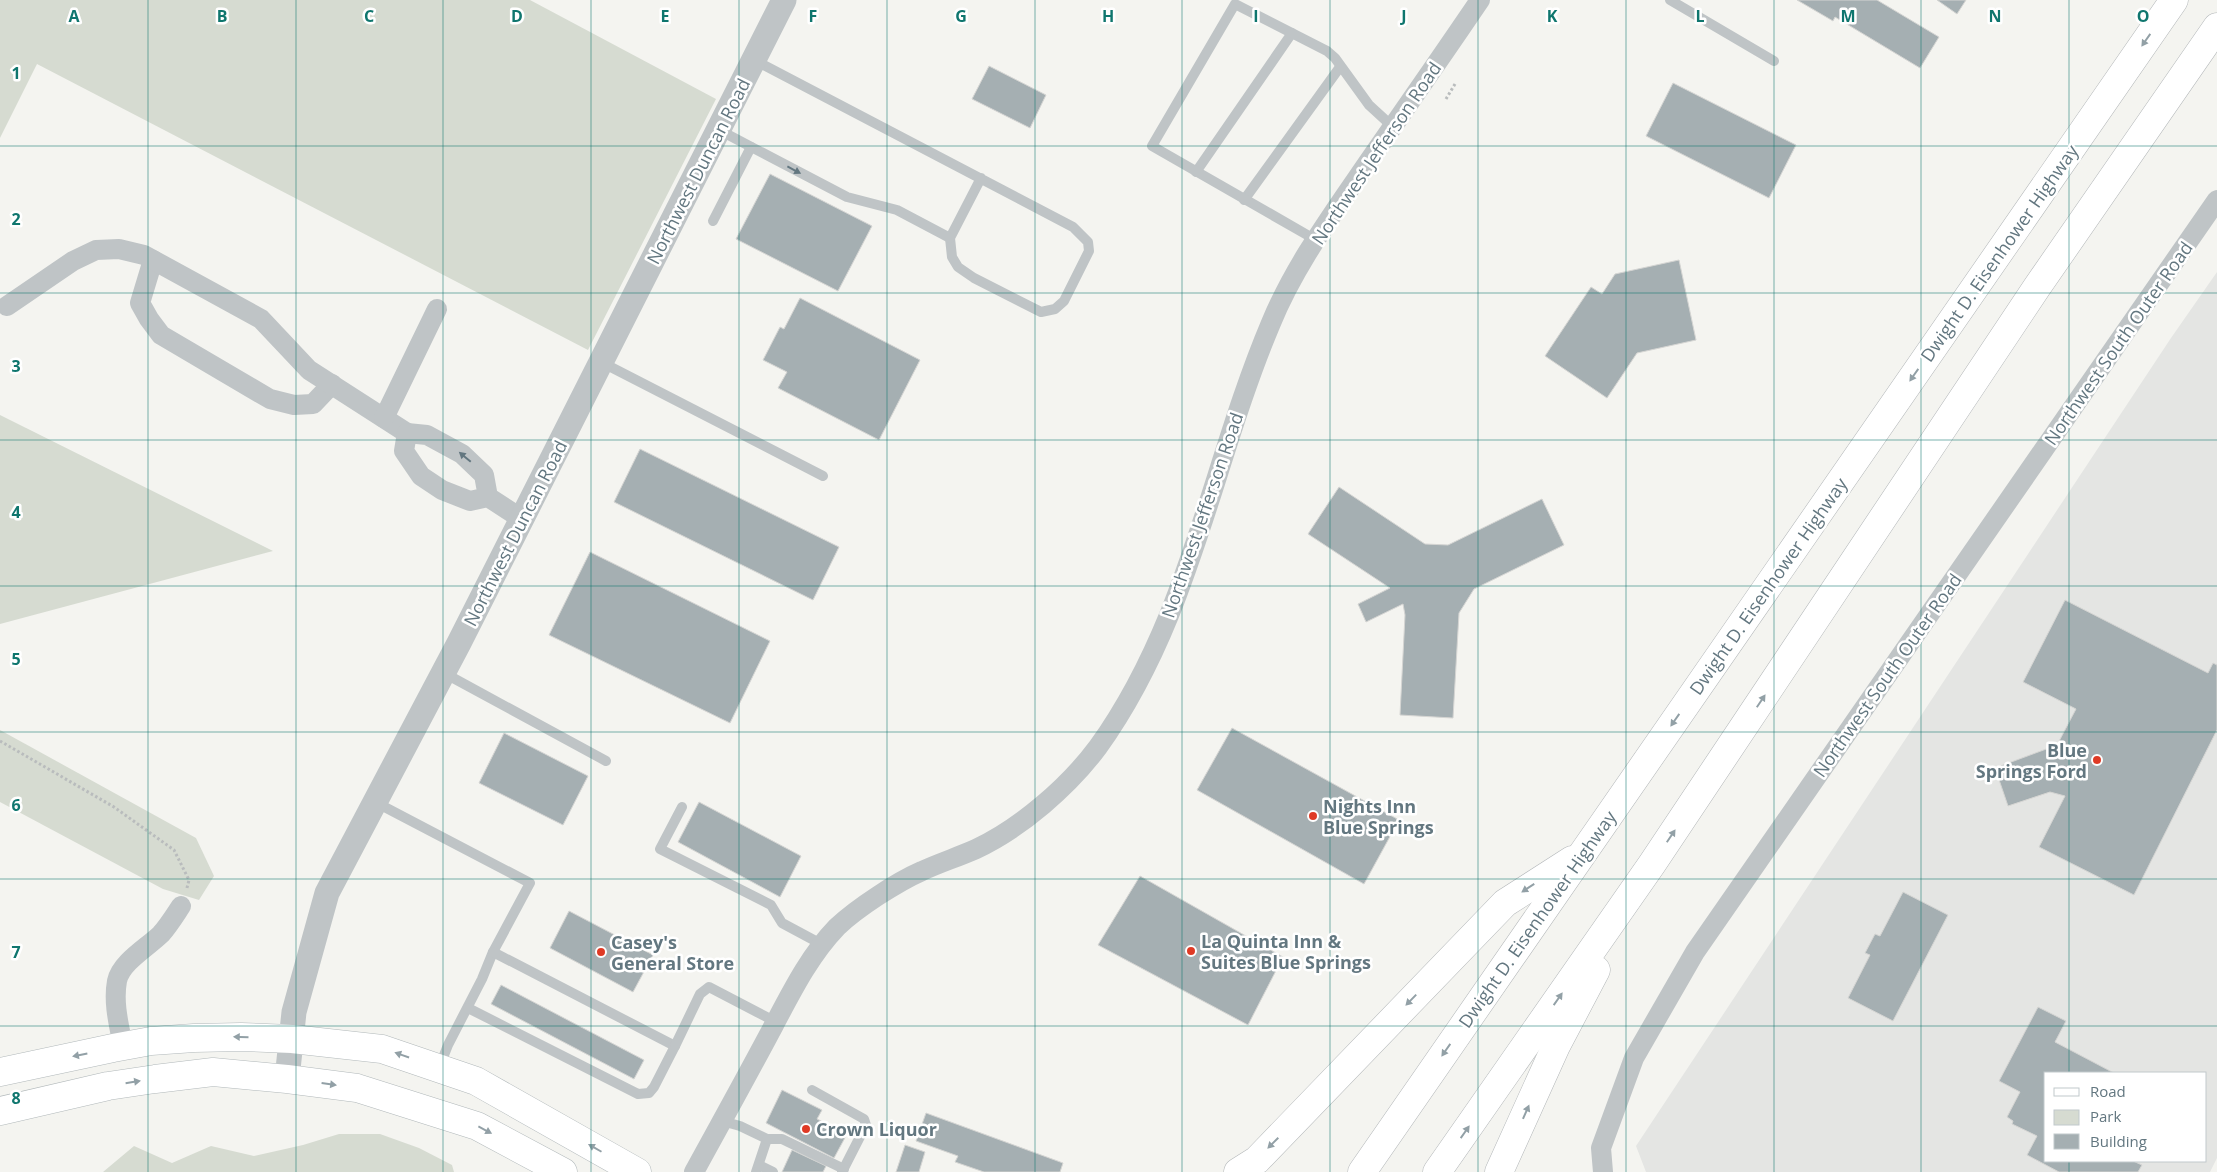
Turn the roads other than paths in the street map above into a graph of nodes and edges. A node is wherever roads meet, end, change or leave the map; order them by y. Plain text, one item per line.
1 (784, 0) edge
2 (1480, 0) edge
3 (1670, 0) edge
4 (2174, 0) edge
5 (2217, 27) edge
6 (1292, 33) junction
7 (754, 60) junction
8 (1774, 61) dead end
9 (1340, 67) junction
10 (1393, 127) junction
11 (719, 130) junction
12 (751, 147) junction
13 (1196, 172) junction
14 (981, 178) junction
15 (1244, 200) junction
16 (2217, 200) edge
17 (714, 220) dead end
18 (950, 238) junction
19 (1316, 240) junction
20 (153, 260) junction
21 (7, 306) dead end
22 (437, 309) dead end
23 (601, 362) junction
24 (332, 384) junction
25 (384, 418) junction
26 (407, 433) junction
27 (823, 476) dead end
28 (488, 497) junction
29 (522, 519) junction
30 (444, 673) junction
31 (606, 761) dead end
32 (375, 802) junction
33 (682, 807) dead end
34 (1584, 852) junction
35 (1652, 864) junction
36 (181, 906) road end
37 (823, 945) junction
38 (493, 952) junction
39 (468, 1008) junction
40 (776, 1022) junction
41 (292, 1039) junction
42 (123, 1046) junction
43 (675, 1046) junction
44 (439, 1068) junction
45 (0, 1072) edge
46 (287, 1079) junction
47 (812, 1090) dead end
48 (0, 1111) edge
49 (722, 1121) junction
50 (767, 1139) junction
51 (758, 1168) edge
52 (843, 1170) edge
53 (563, 1172) edge
54 (637, 1172) edge
55 (694, 1172) edge
56 (773, 1172) edge
57 (1238, 1172) edge
58 (1362, 1172) edge
59 (1437, 1172) edge
60 (1500, 1172) edge
61 (1603, 1172) edge

1 - 7 street, Northwest Duncan Road
2 - 10 street, Northwest Jefferson Road
3 - 8 lane
4 -> 34 main road, Dwight D. Eisenhower Highway
35 -> 5 main road
6 - 9 lane
6 - 13 lane
6 - 13 lane
7 - 11 street, Northwest Duncan Road
7 - 14 lane
9 - 10 lane
9 - 15 lane
10 - 19 street, Northwest Jefferson Road
11 - 12 lane
11 - 23 street, Northwest Duncan Road
12 - 17 lane
12 -> 18 lane
13 - 15 lane
14 - 18 lane
14 - 18 lane
15 - 19 lane
16 - 61 street, Northwest South Outer Road
19 - 37 street, Northwest Jefferson Road
20 - 21 street
20 - 24 street
20 - 24 street
22 - 25 street
23 - 27 lane
23 - 29 street, Northwest Duncan Road
24 - 25 street
25 - 26 street
28 -> 26 street
26 - 28 street
28 - 29 street
29 - 30 street, Northwest Duncan Road
30 - 31 lane
30 - 32 street, Northwest Duncan Road
32 - 38 lane
32 - 41 street, Northwest Duncan Road
33 - 37 lane
34 -> 57 main road
34 -> 58 main road, Dwight D. Eisenhower Highway
59 -> 35 main road
60 -> 35 main road
36 - 42 street
37 - 40 street, Northwest Jefferson Road
38 - 39 lane
38 - 43 lane
39 - 43 lane
39 - 44 lane
40 - 43 lane
40 - 49 street, Northwest Jefferson Road
41 -> 42 main road
44 -> 41 main road
41 - 46 street, Northwest Duncan Road
42 -> 45 main road
54 -> 44 main road
48 -> 46 main road
46 -> 53 main road
47 - 52 lane
49 - 50 lane
49 - 55 street, Northwest Jefferson Road
50 - 51 lane
50 - 52 lane
51 - 56 lane

